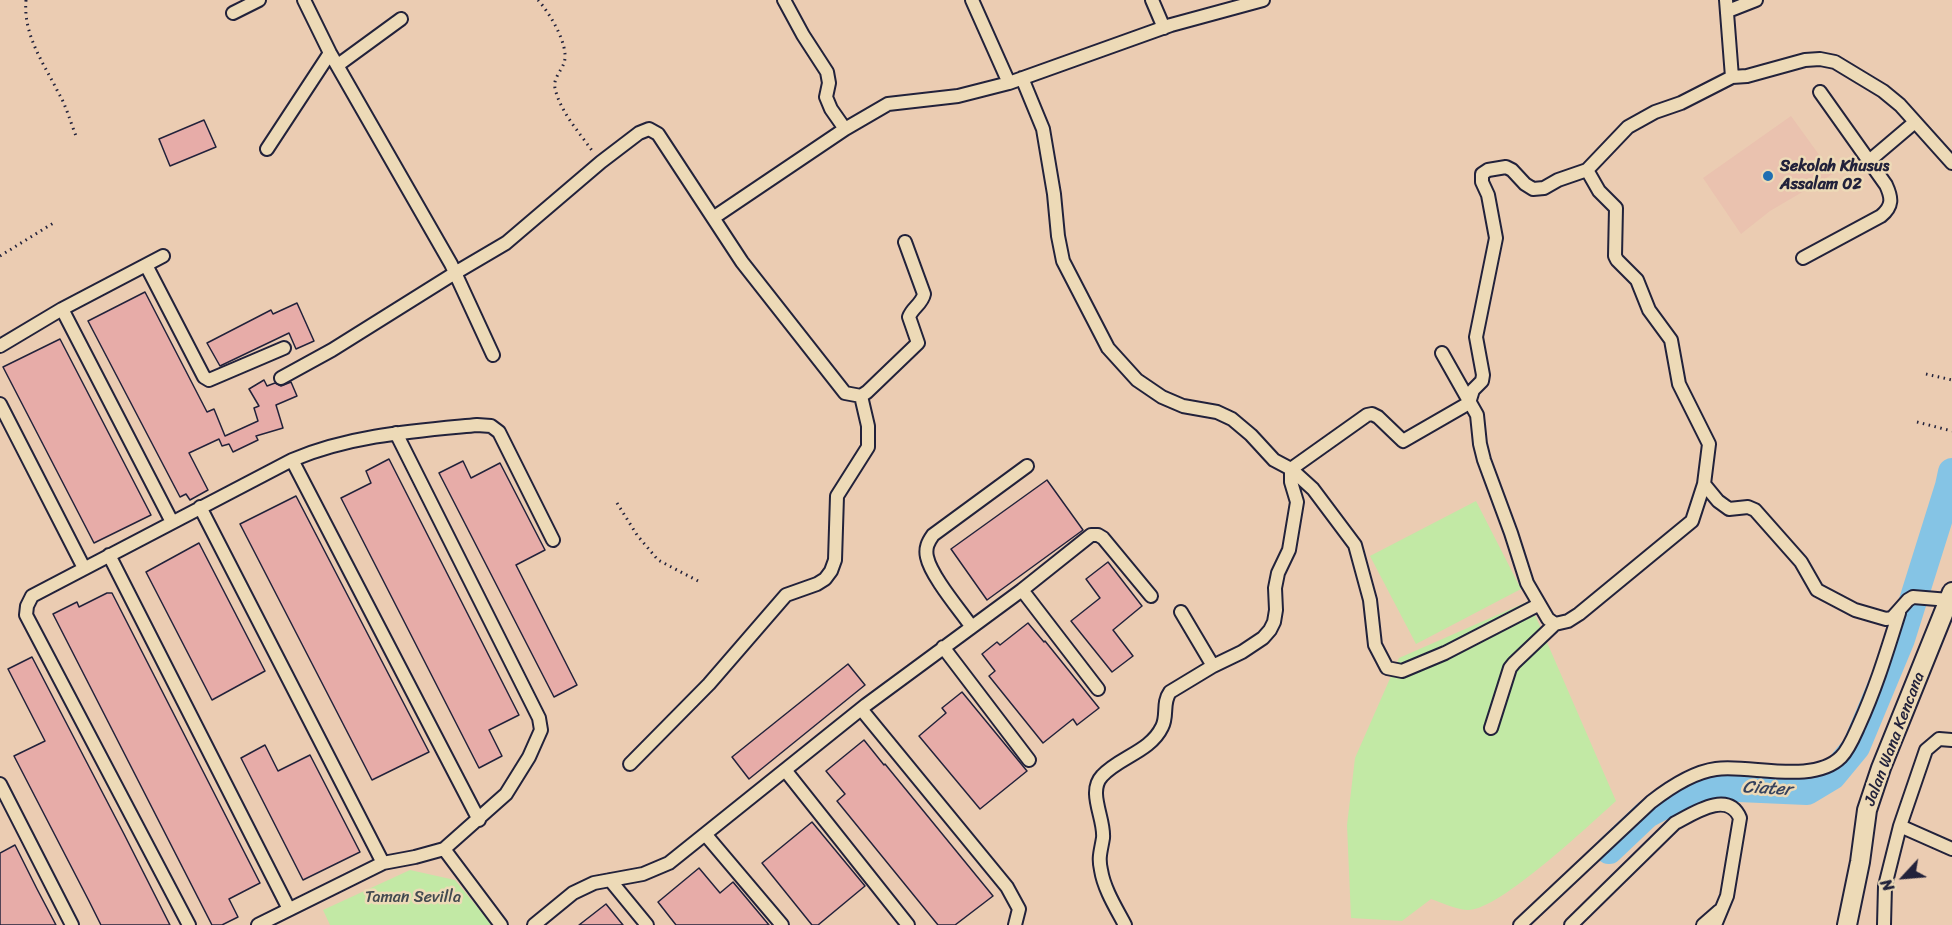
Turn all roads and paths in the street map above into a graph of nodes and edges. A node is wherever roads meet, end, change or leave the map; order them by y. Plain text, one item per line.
1 (26, 0) edge
2 (259, 0) edge
3 (304, 0) edge
4 (538, 0) edge
5 (784, 0) edge
6 (972, 0) edge
7 (1152, 0) edge
8 (1263, 0) edge
9 (1756, 0) edge
10 (1727, 6) edge
11 (233, 13) dead end
12 (401, 19) dead end
13 (1164, 28) junction
14 (330, 52) junction
15 (338, 65) junction
16 (1022, 78) junction
17 (1732, 78) junction
18 (1009, 83) junction
19 (1820, 92) dead end
20 (1915, 122) junction
21 (845, 129) junction
22 (76, 136) dead end
23 (267, 149) dead end
24 (1869, 161) junction
25 (601, 162) junction
26 (1952, 163) edge
27 (1587, 170) junction
28 (713, 218) junction
29 (55, 222) dead end
30 (905, 242) dead end
31 (0, 256) edge
32 (163, 256) dead end
33 (1803, 258) dead end
34 (146, 265) junction
35 (455, 273) junction
36 (62, 309) junction
37 (0, 346) edge
38 (284, 348) dead end
39 (1442, 352) dead end
40 (493, 355) dead end
41 (1926, 374) dead end
42 (281, 378) dead end
43 (1952, 380) edge
44 (861, 396) junction
45 (1469, 403) junction
46 (0, 404) edge
47 (1917, 422) dead end
48 (1952, 431) edge
49 (396, 433) junction
50 (292, 460) junction
51 (1027, 466) dead end
52 (1291, 469) junction
53 (1704, 484) junction
54 (617, 503) dead end
55 (200, 507) junction
56 (172, 522) junction
57 (553, 540) dead end
58 (109, 555) junction
59 (84, 568) junction
60 (700, 582) dead end
61 (1022, 590) junction
62 (1151, 596) dead end
63 (1947, 597) edge
64 (1538, 605) junction
65 (1181, 612) dead end
66 (1899, 613) junction
67 (1555, 624) junction
68 (971, 626) junction
69 (943, 648) junction
70 (1213, 666) junction
71 (1098, 689) dead end
72 (861, 709) junction
73 (1491, 728) dead end
74 (1952, 740) edge
75 (1029, 760) dead end
76 (630, 764) dead end
77 (784, 770) junction
78 (0, 784) edge
79 (479, 820) junction
80 (1900, 826) junction
81 (705, 834) junction
82 (444, 849) junction
83 (1952, 849) edge
84 (383, 863) junction
85 (610, 880) junction
86 (1722, 908) junction
87 (290, 909) junction
88 (72, 925) edge
89 (189, 925) edge
90 (258, 925) edge
91 (501, 925) edge
92 (534, 925) edge
93 (646, 925) edge
94 (782, 925) edge
95 (908, 925) edge
96 (1015, 925) edge
97 (1125, 925) edge
98 (1520, 925) edge
99 (1571, 925) edge
100 (1703, 925) edge
101 (1715, 925) edge
102 (1847, 925) edge
103 (1884, 925) edge

1 - 22 path
2 - 11 street
3 - 14 street
4 - 25 path
5 - 21 street
6 - 18 street
7 - 13 street
8 - 13 street
9 - 10 street
10 - 17 street
12 - 15 street
13 - 16 street
14 - 15 street
14 - 23 street
15 - 35 street
16 - 18 street
16 - 52 street
17 - 20 street
17 - 27 street
18 - 21 street
19 - 24 street
20 - 24 street
20 - 26 street
21 - 28 street
24 - 33 street
25 - 28 street
25 - 35 street
27 - 45 street
27 - 53 street
28 - 44 street
29 - 31 path
30 - 44 street
32 - 34 street
34 - 36 street
34 - 38 street
35 - 40 street
35 - 42 street
36 - 37 street
36 - 56 street
39 - 45 street
41 - 43 path
44 - 76 street
45 - 52 street
45 - 64 street
46 - 59 street
47 - 48 path
49 - 50 street
49 - 57 street
49 - 79 street
50 - 55 street
50 - 79 street
51 - 68 street
52 - 64 street
52 - 70 street
53 - 66 street
53 - 67 street
54 - 60 path
55 - 56 street
55 - 84 street
56 - 58 street
58 - 59 street
58 - 87 street
59 - 89 street
61 - 62 street
61 - 68 street
61 - 71 street
63 - 66 street
63 - 102 street, Jalan Wana Kencana
64 - 67 street
65 - 70 street
66 - 98 street
67 - 73 street
68 - 69 street
69 - 72 street
69 - 75 street
70 - 97 street
72 - 77 street
72 - 96 street
74 - 80 street
77 - 81 street
77 - 95 street
78 - 88 street
79 - 82 street
80 - 83 street
80 - 103 street
81 - 85 street
81 - 94 street
82 - 84 street
82 - 91 street
84 - 87 street
85 - 92 street
85 - 93 street
86 - 99 street
86 - 100 street
86 - 101 street
87 - 90 street

